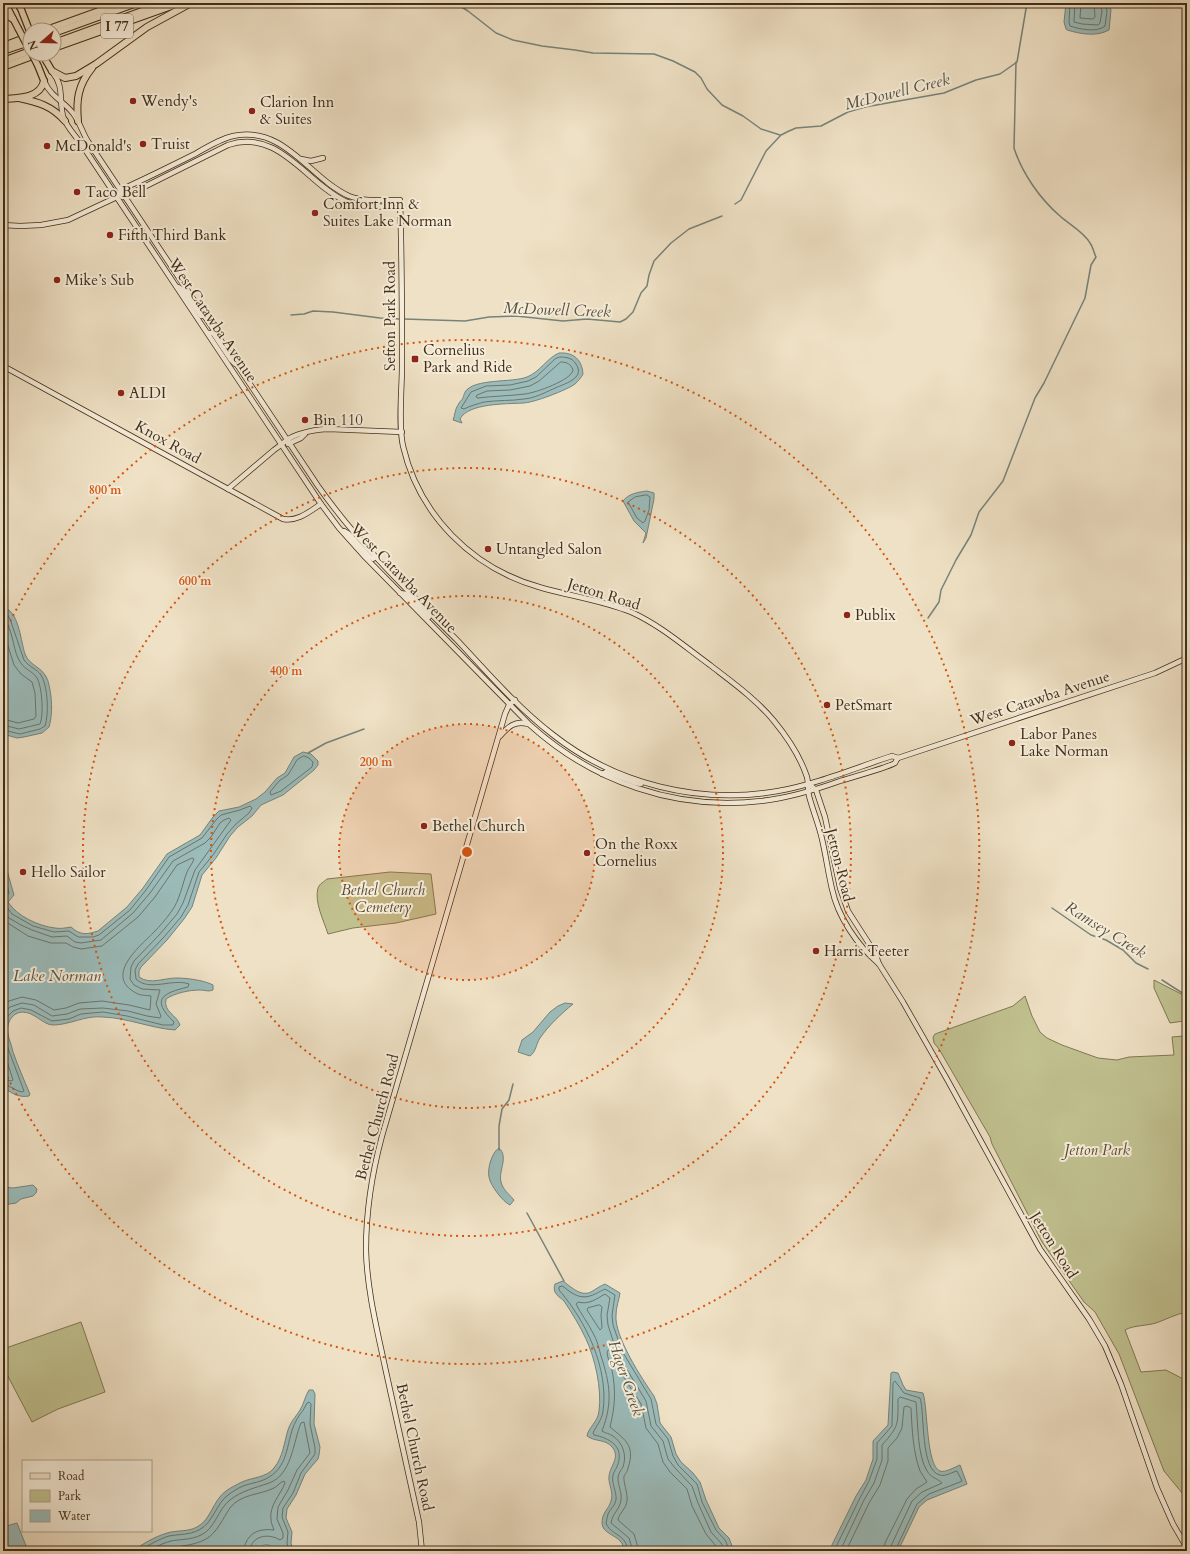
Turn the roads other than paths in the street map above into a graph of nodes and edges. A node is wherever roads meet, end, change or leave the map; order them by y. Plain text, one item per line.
1 (4, 3) edge
2 (121, 3) edge
3 (138, 3) edge
4 (164, 3) edge
5 (180, 3) edge
6 (191, 3) edge
7 (20, 4) edge
8 (3, 13) edge
9 (13, 19) junction
10 (26, 22) edge
11 (62, 24) edge
12 (62, 30) edge
13 (22, 36) edge
14 (22, 39) edge
15 (62, 40) edge
16 (22, 45) edge
17 (62, 45) edge
18 (3, 46) edge
19 (3, 51) edge
20 (22, 54) edge
21 (22, 60) edge
22 (3, 61) edge
23 (36, 62) edge
24 (46, 62) edge
25 (96, 64) junction
26 (3, 67) edge
27 (52, 71) junction
28 (44, 82) junction
29 (19, 98) junction
30 (3, 99) edge
31 (62, 103) junction
32 (65, 121) junction
33 (78, 121) junction
34 (323, 158) dead end
35 (301, 159) junction
36 (121, 191) junction
37 (117, 197) junction
38 (126, 197) junction
39 (400, 206) junction
40 (3, 225) edge
41 (175, 285) junction
42 (206, 316) junction
43 (208, 333) junction
44 (3, 366) edge
45 (241, 369) junction
46 (402, 432) junction
47 (305, 434) junction
48 (288, 440) junction
49 (291, 444) junction
50 (282, 445) junction
51 (228, 488) junction
52 (322, 504) junction
53 (339, 528) junction
54 (375, 557) junction
55 (400, 593) junction
56 (438, 622) junction
57 (1187, 658) edge
58 (515, 700) junction
59 (510, 706) junction
60 (530, 725) junction
61 (499, 737) junction
62 (898, 758) junction
63 (602, 774) junction
64 (809, 784) junction
65 (652, 785) junction
66 (816, 790) junction
67 (808, 792) junction
68 (879, 964) junction
69 (1187, 1548) edge
70 (422, 1551) edge

1 - 9 main road
2 - 11 highway, I 77
3 - 12 highway, I 77
4 - 15 highway, I 77
5 - 17 highway, I 77
6 - 25 highway
7 - 10 main road
8 - 9 highway
9 - 13 main road, bridge
14 - 18 highway
16 - 19 highway
20 - 22 highway
21 - 26 highway
23 - 28 main road, West Catawba Avenue, bridge
24 - 27 main road, West Catawba Avenue
25 - 27 highway
25 - 33 highway
27 - 31 street, West Catawba Avenue
28 - 29 highway
28 - 31 street, West Catawba Avenue
29 - 30 highway
29 - 32 highway
31 - 32 street, West Catawba Avenue
31 - 33 street, West Catawba Avenue
32 - 37 street, West Catawba Avenue
33 - 36 street, West Catawba Avenue
34 - 35 street
35 - 36 street
35 - 39 street, Sefton Park Road
36 - 37 street
36 - 38 street, West Catawba Avenue
37 - 38 street
37 - 40 street
37 - 41 street, West Catawba Avenue
38 - 39 street
38 - 42 street, West Catawba Avenue
39 - 46 street, Sefton Park Road
41 - 42 street
41 - 43 street, West Catawba Avenue
42 - 45 street, West Catawba Avenue
43 - 45 street
43 - 50 street, West Catawba Avenue
44 - 51 street, Knox Road
45 - 48 street, West Catawba Avenue
46 - 47 street
46 - 64 street, Jetton Road
47 - 48 street
47 - 49 street
48 - 49 street, West Catawba Avenue
48 - 50 street
49 - 50 street
49 - 54 street, West Catawba Avenue
50 - 51 street
50 - 52 street, West Catawba Avenue
51 - 52 street, Knox Road
52 - 53 street, West Catawba Avenue
53 - 54 street
53 - 55 street, West Catawba Avenue
54 - 56 street, West Catawba Avenue
55 - 56 street
55 - 59 street, West Catawba Avenue
56 - 58 street, West Catawba Avenue
57 - 62 street, West Catawba Avenue
58 - 59 street, Bethel Church Road
58 - 65 street, West Catawba Avenue
59 - 60 street, West Catawba Avenue
59 - 61 street, Bethel Church Road
60 - 61 street
60 - 63 street, West Catawba Avenue
61 - 70 street, Bethel Church Road
62 - 64 street, West Catawba Avenue
62 - 66 street, West Catawba Avenue
63 - 65 street
63 - 67 street, West Catawba Avenue
64 - 65 street, West Catawba Avenue
64 - 66 street, Jetton Road
64 - 67 street, Jetton Road
66 - 67 street, West Catawba Avenue
66 - 68 street, Jetton Road
67 - 68 street, Jetton Road
68 - 69 street, Jetton Road

